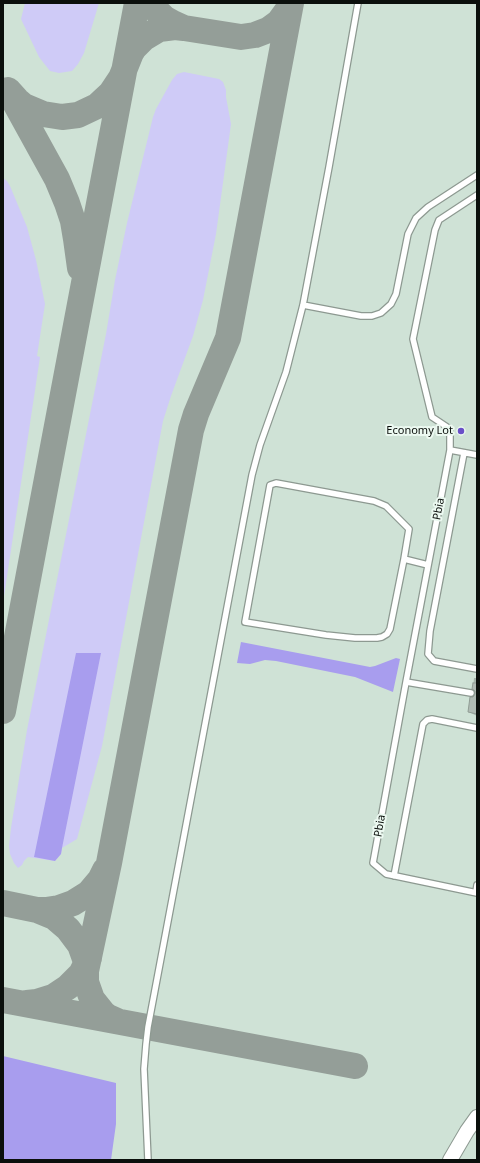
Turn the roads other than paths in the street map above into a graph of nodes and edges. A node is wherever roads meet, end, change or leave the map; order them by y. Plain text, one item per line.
1 (358, 3) edge
2 (477, 175) edge
3 (477, 195) edge
4 (303, 305) junction
5 (450, 450) junction
6 (464, 453) junction
7 (477, 455) edge
8 (404, 559) junction
9 (428, 565) junction
10 (477, 669) edge
11 (406, 682) junction
12 (471, 693) dead end
13 (477, 728) edge
14 (394, 876) junction
15 (477, 885) edge
16 (476, 892) edge
17 (477, 1117) edge
18 (148, 1160) edge
19 (450, 1160) edge

1 - 4 lane
2 - 4 lane
3 - 5 lane, Pbia
4 - 18 lane
5 - 6 lane
5 - 9 lane, Pbia
6 - 7 lane
6 - 10 lane
8 - 8 lane
8 - 9 lane
9 - 11 lane, Pbia
11 - 12 lane
11 - 14 lane, Pbia
13 - 14 lane
14 - 16 lane, Pbia
15 - 16 lane
17 - 19 street

